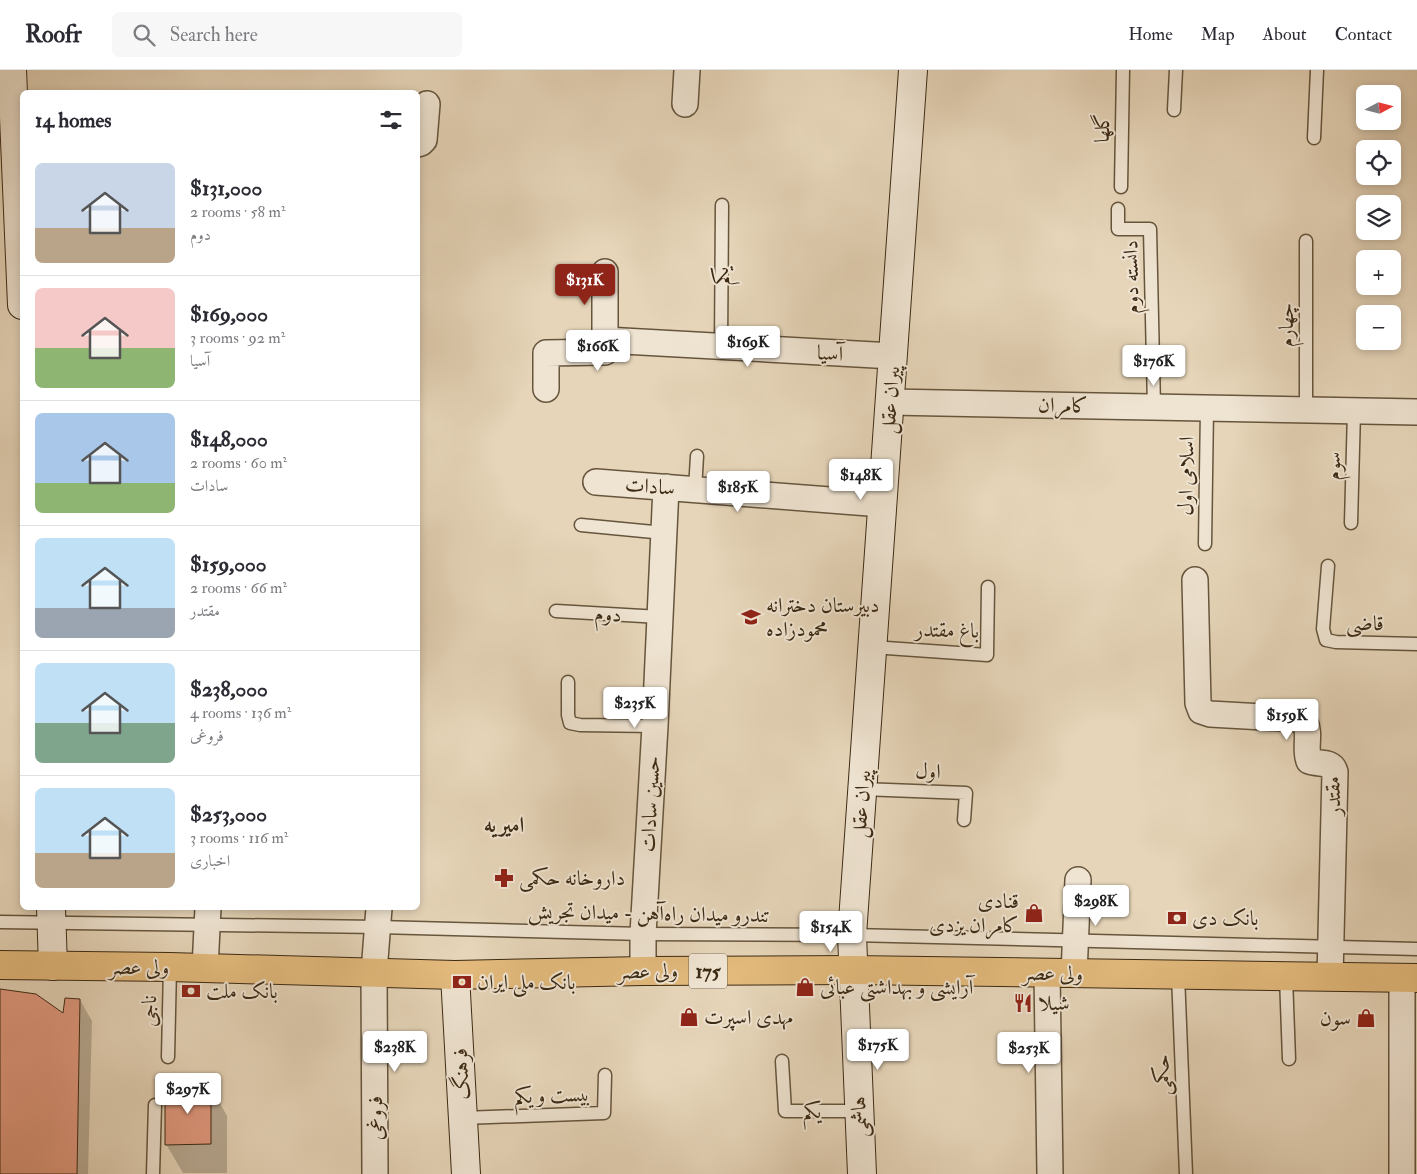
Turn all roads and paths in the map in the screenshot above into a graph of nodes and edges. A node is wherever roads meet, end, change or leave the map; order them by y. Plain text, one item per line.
1 (12, 70) edge
2 (687, 70) edge
3 (913, 70) edge
4 (1123, 70) edge
5 (1176, 70) edge
6 (1317, 70) edge
7 (426, 104) dead end
8 (685, 104) dead end
9 (1174, 110) dead end
10 (1314, 138) dead end
11 (420, 143) edge
12 (1121, 187) dead end
13 (722, 205) dead end
14 (1118, 209) dead end
15 (20, 221) edge
16 (1306, 241) dead end
17 (605, 272) dead end
18 (605, 340) junction
19 (721, 347) junction
20 (892, 356) junction
21 (546, 389) dead end
22 (890, 402) junction
23 (1154, 407) junction
24 (1207, 408) junction
25 (1306, 410) junction
26 (1354, 411) junction
27 (1417, 412) edge
28 (697, 456) dead end
29 (596, 482) dead end
30 (666, 487) junction
31 (695, 490) junction
32 (882, 504) junction
33 (1352, 523) dead end
34 (581, 526) dead end
35 (664, 533) junction
36 (1205, 544) dead end
37 (1328, 566) dead end
38 (1195, 580) dead end
39 (988, 587) dead end
40 (556, 611) dead end
41 (660, 617) junction
42 (1417, 644) edge
43 (872, 647) junction
44 (568, 682) dead end
45 (655, 726) junction
46 (862, 789) junction
47 (964, 820) dead end
48 (1078, 880) dead end
49 (51, 915) edge
50 (208, 916) edge
51 (378, 917) edge
52 (0, 922) edge
53 (643, 934) junction
54 (852, 936) junction
55 (1075, 940) junction
56 (1331, 946) junction
57 (1417, 949) edge
58 (0, 965) edge
59 (53, 966) junction
60 (170, 967) junction
61 (205, 968) junction
62 (852, 970) junction
63 (643, 971) junction
64 (374, 972) junction
65 (1047, 973) junction
66 (1074, 974) junction
67 (455, 975) junction
68 (1178, 975) junction
69 (1286, 977) junction
70 (1330, 977) junction
71 (1410, 978) edge
72 (168, 1057) dead end
73 (1289, 1059) dead end
74 (782, 1061) dead end
75 (605, 1075) dead end
76 (155, 1106) dead end
77 (859, 1111) junction
78 (463, 1118) junction
79 (153, 1174) edge
80 (376, 1174) edge
81 (466, 1174) edge
82 (862, 1174) edge
83 (1050, 1174) edge
84 (1186, 1174) edge
85 (1402, 1174) edge

1 - 15 street
2 - 8 street
3 - 20 street, پیران عقل
4 - 12 lane, گلها
5 - 9 lane
6 - 10 lane
7 - 11 street
13 - 19 lane, یکم
14 - 23 lane, دانسته دوم
16 - 25 lane, چهارم
17 - 18 street
18 - 19 street, آسیا
18 - 21 street
19 - 20 street, آسیا
20 - 22 street, پیران عقل
22 - 23 street, کامران
22 - 32 street, پیران عقل
23 - 24 street, کامران
24 - 25 street, کامران
24 - 36 lane, اسلامی اول
25 - 26 street, کامران
26 - 27 street, کامران
26 - 33 lane, سوم
28 - 31 lane
29 - 30 street, سادات
30 - 31 street, سادات
30 - 35 street, حسین سادات
31 - 32 street, سادات
32 - 43 street, پیران عقل
34 - 35 lane
35 - 41 street, حسین سادات
37 - 42 lane, قاضی
38 - 56 street, مقتدر
39 - 43 lane, باغ مقتدر
40 - 41 lane, دوم
41 - 45 street, حسین سادات
43 - 46 street, پیران عقل
44 - 45 lane
45 - 53 street, حسین سادات
46 - 47 lane, اول
46 - 54 street, پیران عقل
48 - 55 street
49 - 50 lane, تندرو میدان راه‌آهن - میدان تجریش
49 - 52 lane, تندرو میدان راه‌آهن - میدان تجریش
49 - 59 street
50 - 51 lane, تندرو میدان راه‌آهن - میدان تجریش
50 - 61 street
51 - 53 lane, تندرو میدان راه‌آهن - میدان تجریش
51 - 64 street, فروغی
53 - 54 lane, تندرو میدان راه‌آهن - میدان تجریش
53 - 63 street, حسین سادات
54 - 55 lane, تندرو میدان راه‌آهن - میدان تجریش
54 - 62 street, پیران عقل
55 - 56 lane, تندرو میدان راه‌آهن - میدان تجریش
55 - 66 street
56 - 57 lane, تندرو میدان راه‌آهن - میدان تجریش
56 - 70 street, مقتدر
58 - 59 main road, ولی عصر / 175
59 - 60 main road, ولی عصر / 175
60 - 61 main road, ولی عصر / 175
60 - 72 lane, ناجی
61 - 64 main road, ولی عصر / 175
62 - 63 main road, ولی عصر / 175
62 - 65 main road, ولی عصر / 175
62 - 77 street, هاشمی
63 - 67 main road, ولی عصر / 175
64 - 67 main road, ولی عصر / 175
64 - 80 street, فروغی
65 - 66 main road, ولی عصر / 175
65 - 83 street
66 - 68 main road, ولی عصر / 175
67 - 78 street, فرهنگ
68 - 69 main road, ولی عصر / 175
68 - 84 lane, حکمی
69 - 70 main road, ولی عصر / 175
69 - 73 lane
70 - 71 main road, ولی عصر / 175
71 - 85 street
74 - 77 lane, یکم
75 - 78 lane, بیست و یکم
76 - 79 lane
77 - 82 street, هاشمی
78 - 81 street, فرهنگ

